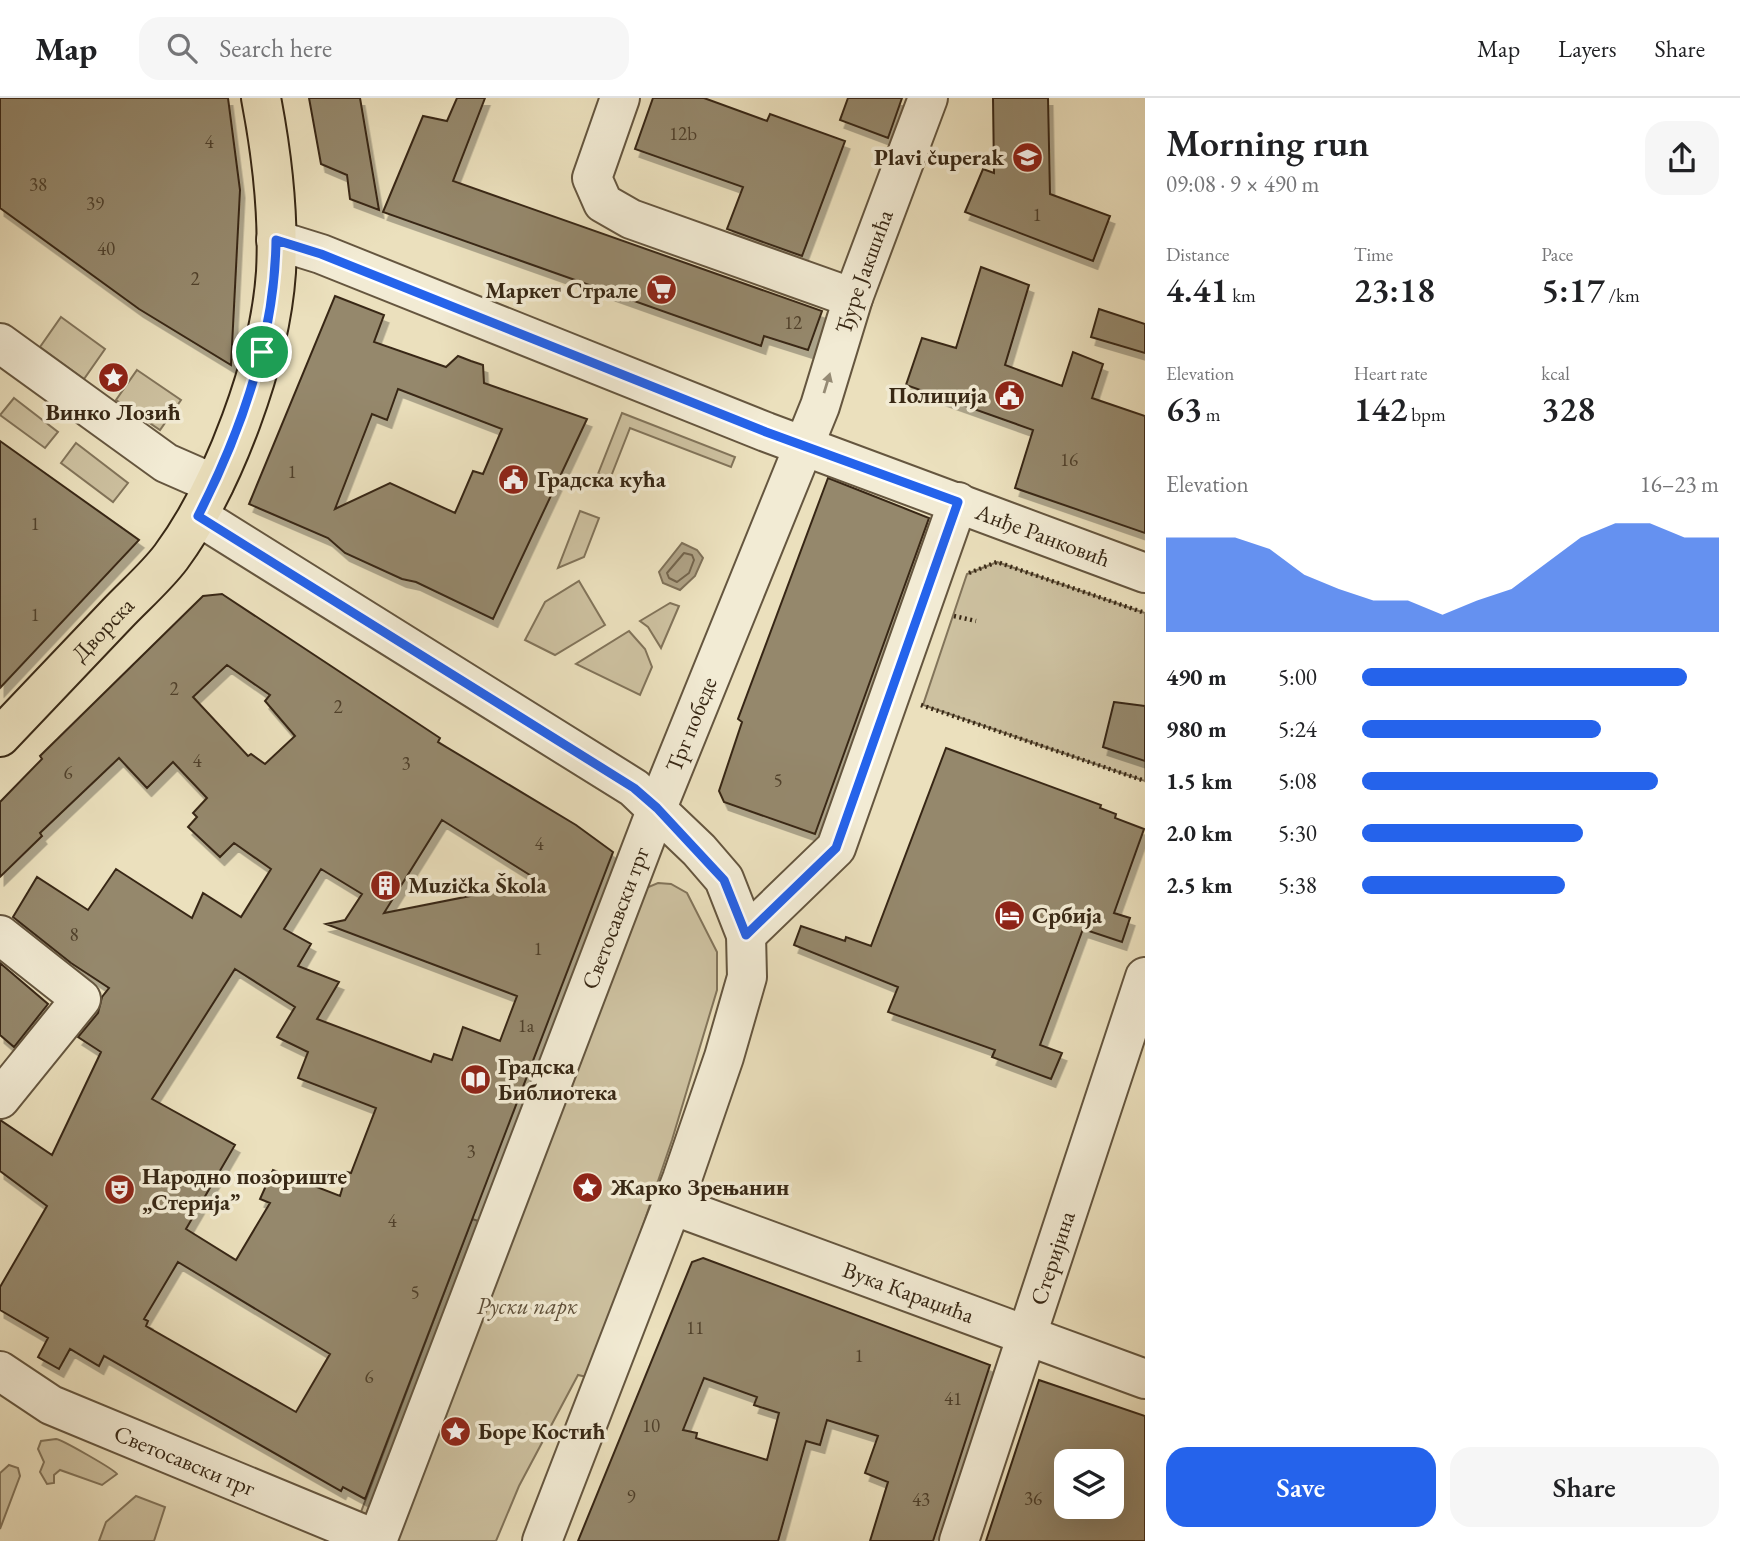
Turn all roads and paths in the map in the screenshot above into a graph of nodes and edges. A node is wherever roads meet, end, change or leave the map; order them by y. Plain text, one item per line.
1 (261, 98) edge
2 (620, 98) edge
3 (928, 98) edge
4 (276, 240) junction
5 (853, 298) junction
6 (0, 343) edge
7 (802, 446) junction
8 (206, 500) junction
9 (958, 502) junction
10 (1145, 573) edge
11 (963, 585) dead end
12 (956, 605) dead end
13 (1145, 613) edge
14 (953, 616) junction
15 (976, 621) dead end
16 (949, 628) dead end
17 (913, 697) junction
18 (0, 737) edge
19 (1145, 781) edge
20 (657, 808) junction
21 (0, 935) edge
22 (746, 935) junction
23 (1145, 976) edge
24 (6, 1079) edge
25 (672, 1205) junction
26 (1026, 1335) junction
27 (0, 1371) edge
28 (1145, 1379) edge
29 (377, 1541) edge
30 (541, 1541) edge
31 (959, 1541) edge

1 - 4 main road, Дворска
2 - 5 street
3 - 5 street, Ђуре Јакшића
4 - 7 street, Анђе Ранковић
4 - 8 main road, Дворска
7 -> 5 street, Ђуре Јакшића
6 - 8 street
7 - 9 street, Анђе Ранковић
7 - 20 street, Трг победе
8 - 18 main road, Дворска
8 - 20 street
9 - 10 street, Анђе Ранковић
9 - 17 street
11 - 13 path
12 - 14 path
14 - 15 path
14 - 16 path
17 - 19 path
17 - 22 street
20 - 22 street, Светосавски трг
20 - 29 street, Светосавски трг
21 - 24 street
22 - 25 street, Светосавски трг
23 - 26 street, Стеријина
25 - 26 street, Вука Караџића
25 - 30 street, Светосавски трг
26 - 28 street, Вука Караџића
26 - 31 street, Стеријина
27 - 29 street, Светосавски трг

